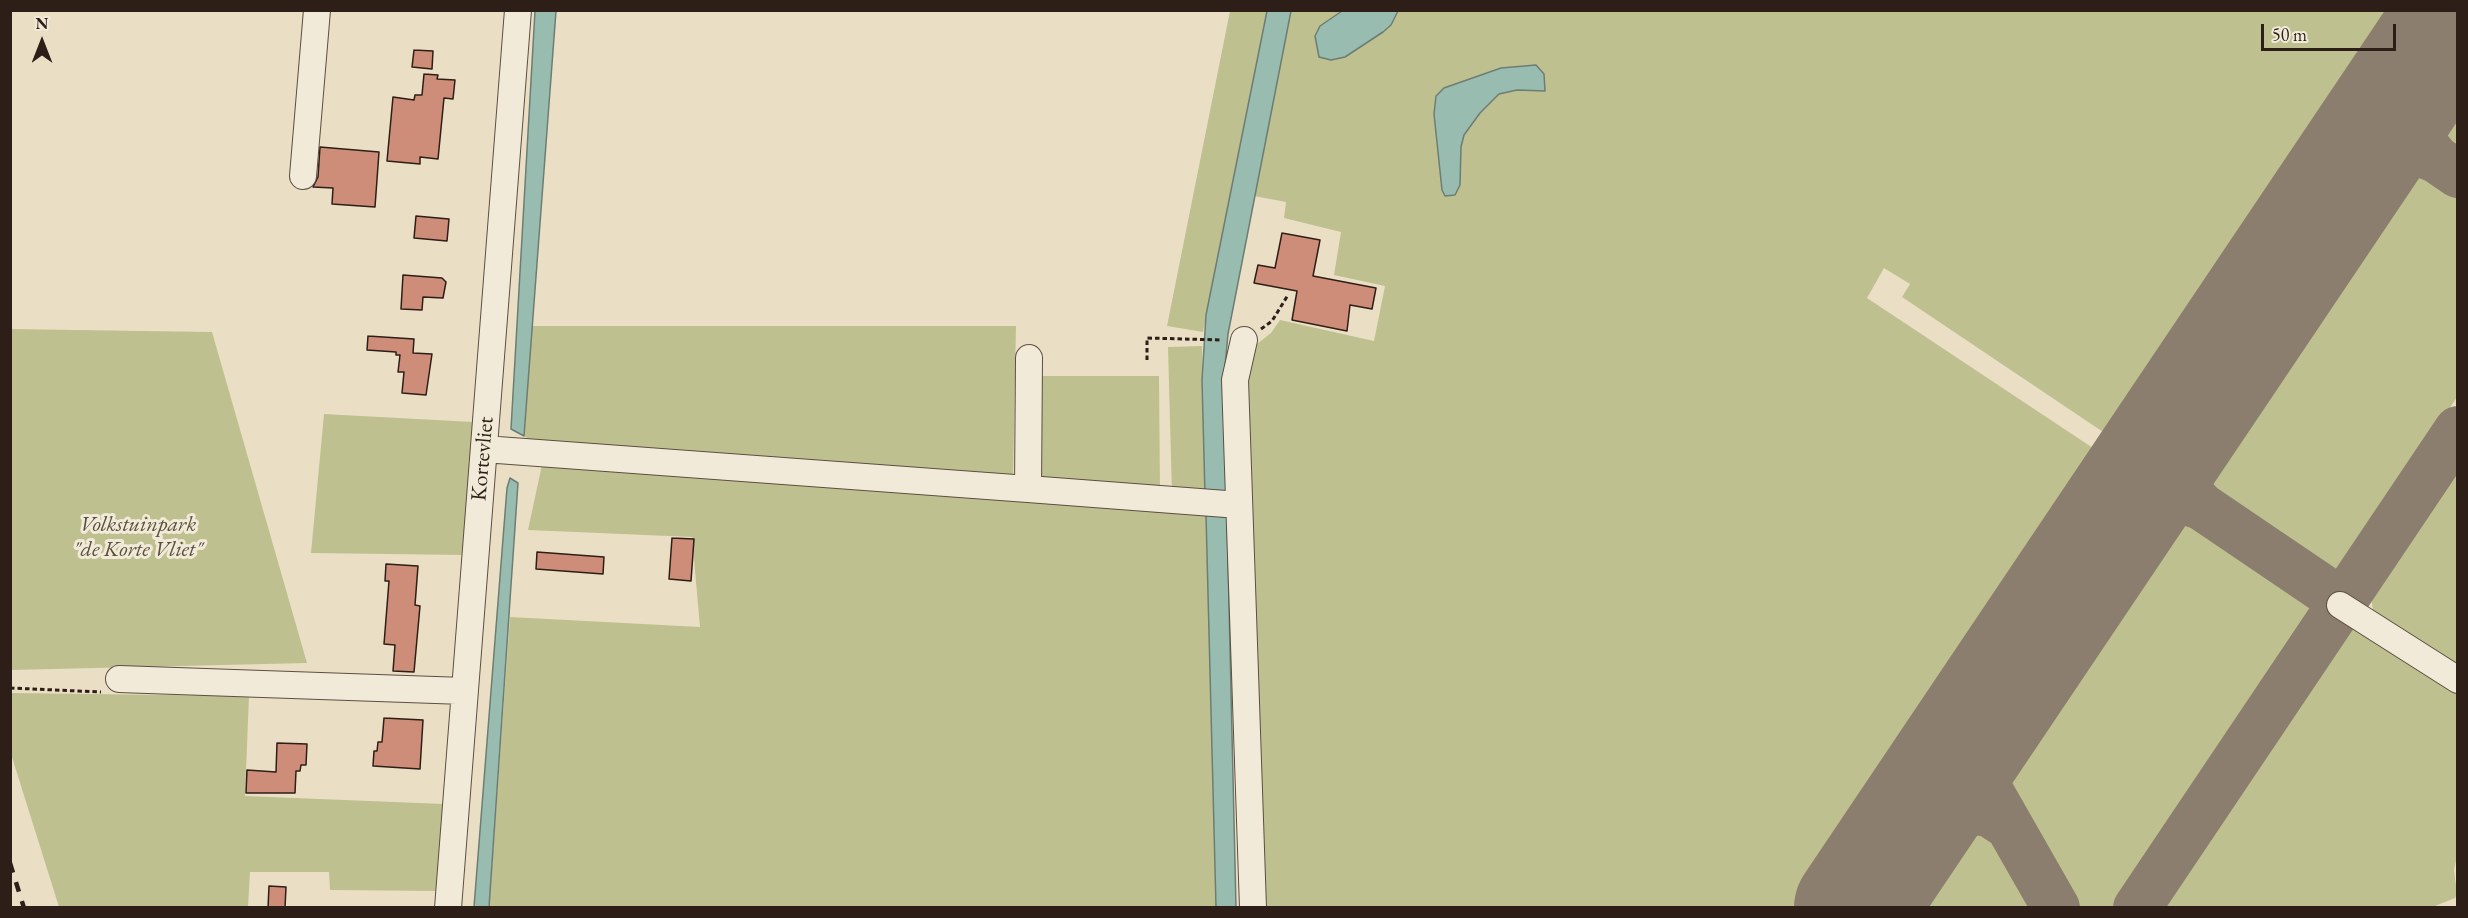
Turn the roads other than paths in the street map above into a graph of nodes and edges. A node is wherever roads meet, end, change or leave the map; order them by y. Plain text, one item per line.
1 (317, 10) edge
2 (518, 10) edge
3 (303, 176) dead end
4 (1244, 340) road end
5 (1029, 358) dead end
6 (484, 449) junction
7 (1028, 489) junction
8 (1239, 505) junction
9 (2340, 605) dead end
10 (119, 679) road end
11 (2457, 680) edge
12 (464, 691) junction
13 (448, 908) edge
14 (1253, 908) edge

1 - 3 street
2 - 6 street, Kortevliet
4 - 8 street
5 - 7 street
6 - 7 street
6 - 12 street, Kortevliet
7 - 8 street
8 - 14 street
9 - 11 street
10 - 12 street
12 - 13 street, Kortevliet

